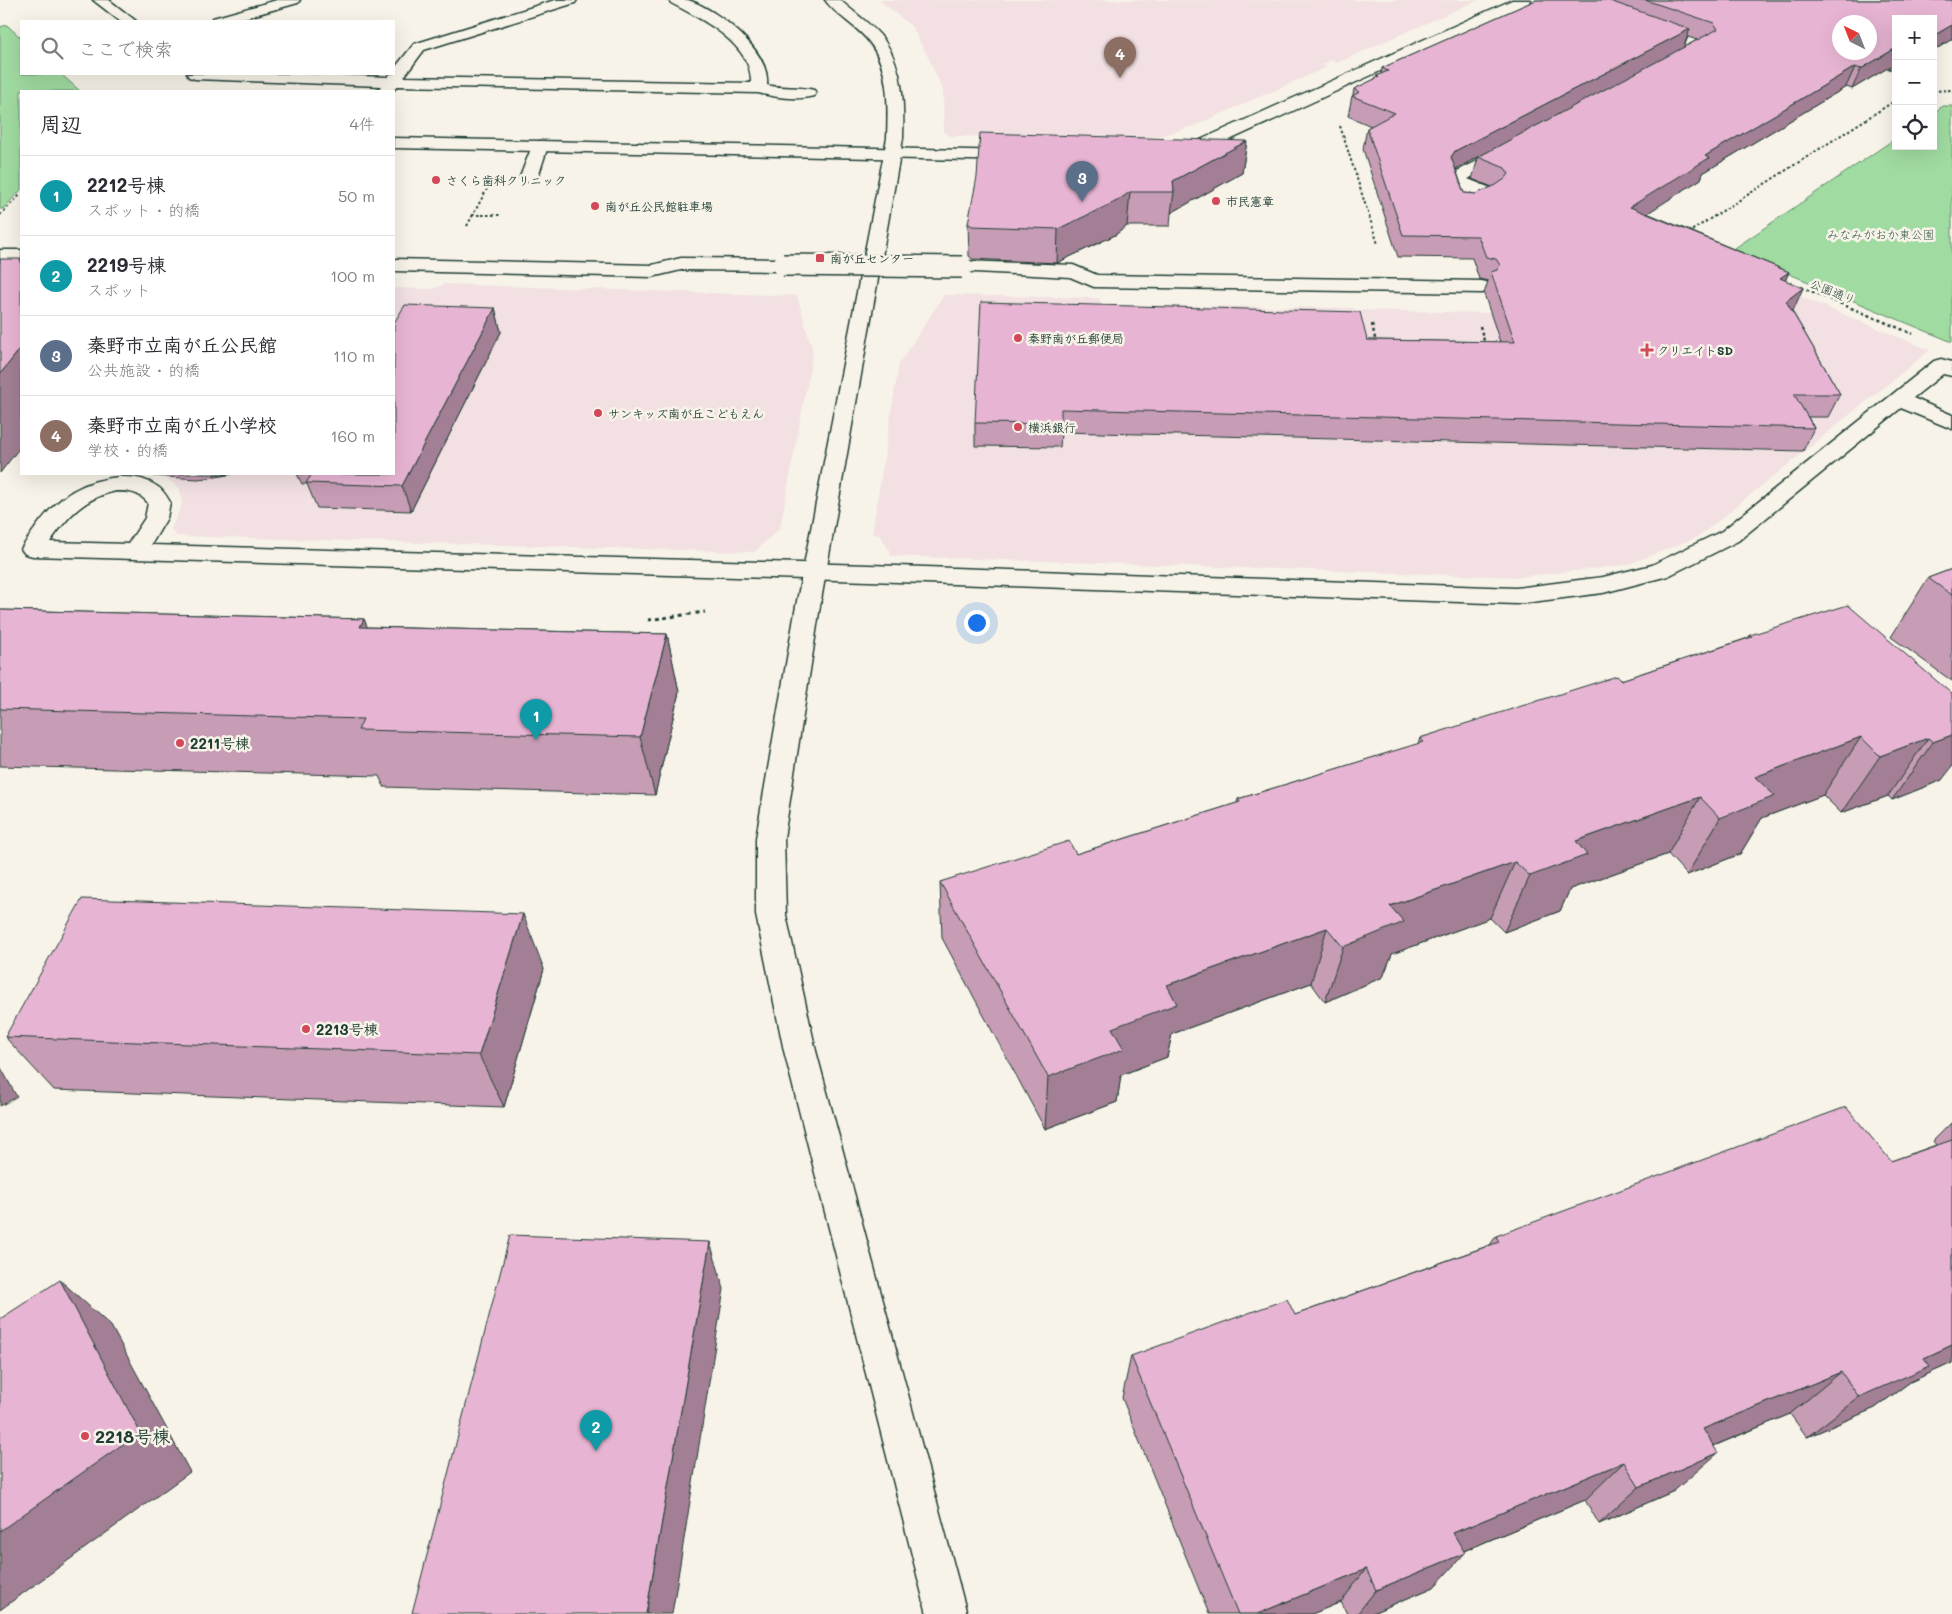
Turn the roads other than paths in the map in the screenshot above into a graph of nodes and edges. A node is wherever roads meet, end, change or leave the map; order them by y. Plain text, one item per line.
1 (100, 0) edge
2 (293, 0) edge
3 (570, 0) edge
4 (676, 0) edge
5 (832, 0) edge
6 (1524, 0) edge
7 (128, 20) edge
8 (222, 20) edge
9 (211, 75) edge
10 (388, 86) edge
11 (758, 88) junction
12 (808, 93) dead end
13 (395, 143) edge
14 (1518, 145) edge
15 (540, 146) junction
16 (893, 154) junction
17 (1028, 156) edge
18 (1168, 156) edge
19 (529, 178) dead end
20 (1458, 181) edge
21 (0, 256) edge
22 (20, 256) edge
23 (20, 262) edge
24 (395, 265) edge
25 (0, 269) edge
26 (652, 271) junction
27 (668, 286) dead end
28 (1475, 287) road end
29 (1952, 370) edge
30 (1899, 400) junction
31 (1952, 423) edge
32 (135, 551) junction
33 (816, 571) junction
34 (947, 1614) edge

1 - 7 street
2 - 8 street
3 - 10 street
4 - 11 street
5 - 16 street
6 - 18 street
9 - 10 street
10 - 11 street
11 - 12 street
13 - 15 street
14 - 20 street
15 - 16 street
15 - 19 street
16 - 17 street
16 - 33 street
21 - 22 street
23 - 25 street
24 - 26 street
26 - 27 street
26 - 28 street, bridge
29 - 30 street
30 - 31 street
30 - 33 street
32 - 32 street
32 - 33 street
33 - 34 street

